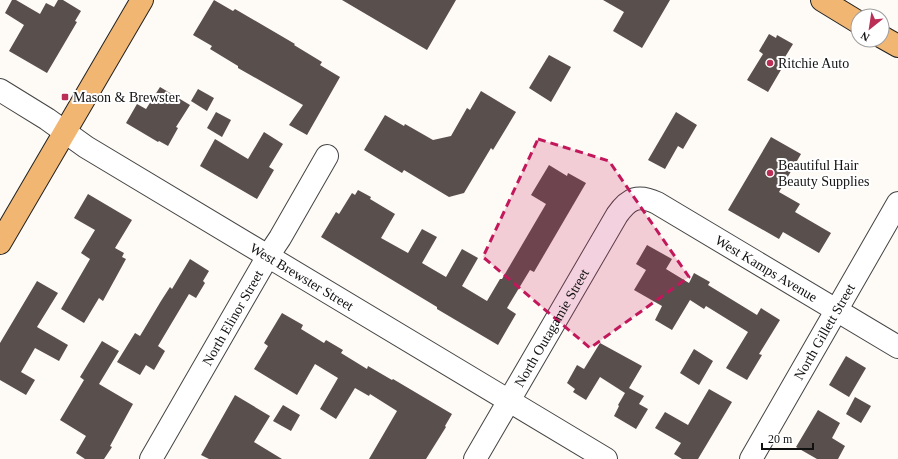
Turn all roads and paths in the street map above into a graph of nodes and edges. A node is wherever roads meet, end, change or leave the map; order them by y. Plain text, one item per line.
1 (142, 0) edge
2 (822, 0) edge
3 (850, 17) edge
4 (0, 90) edge
5 (65, 132) junction
6 (327, 156) dead end
7 (632, 199) joint
8 (898, 203) edge
9 (0, 243) edge
10 (268, 256) junction
11 (836, 310) junction
12 (898, 347) edge
13 (509, 400) junction
14 (151, 459) edge
15 (475, 459) edge
16 (606, 459) edge
17 (751, 459) edge

1 - 5 main road
2 - 3 main road
4 - 5 street, West Brewster Street
5 - 9 main road
5 - 10 street, West Brewster Street
6 - 10 street, North Elinor Street
7 - 11 street, West Kamps Avenue
7 - 13 street, North Outagamie Street
8 - 11 street, North Gillett Street
10 - 13 street, West Brewster Street
10 - 14 street, North Elinor Street
11 - 12 street, West Kamps Avenue
11 - 17 street, North Gillett Street
13 - 15 street, North Outagamie Street
13 - 16 street, West Brewster Street

